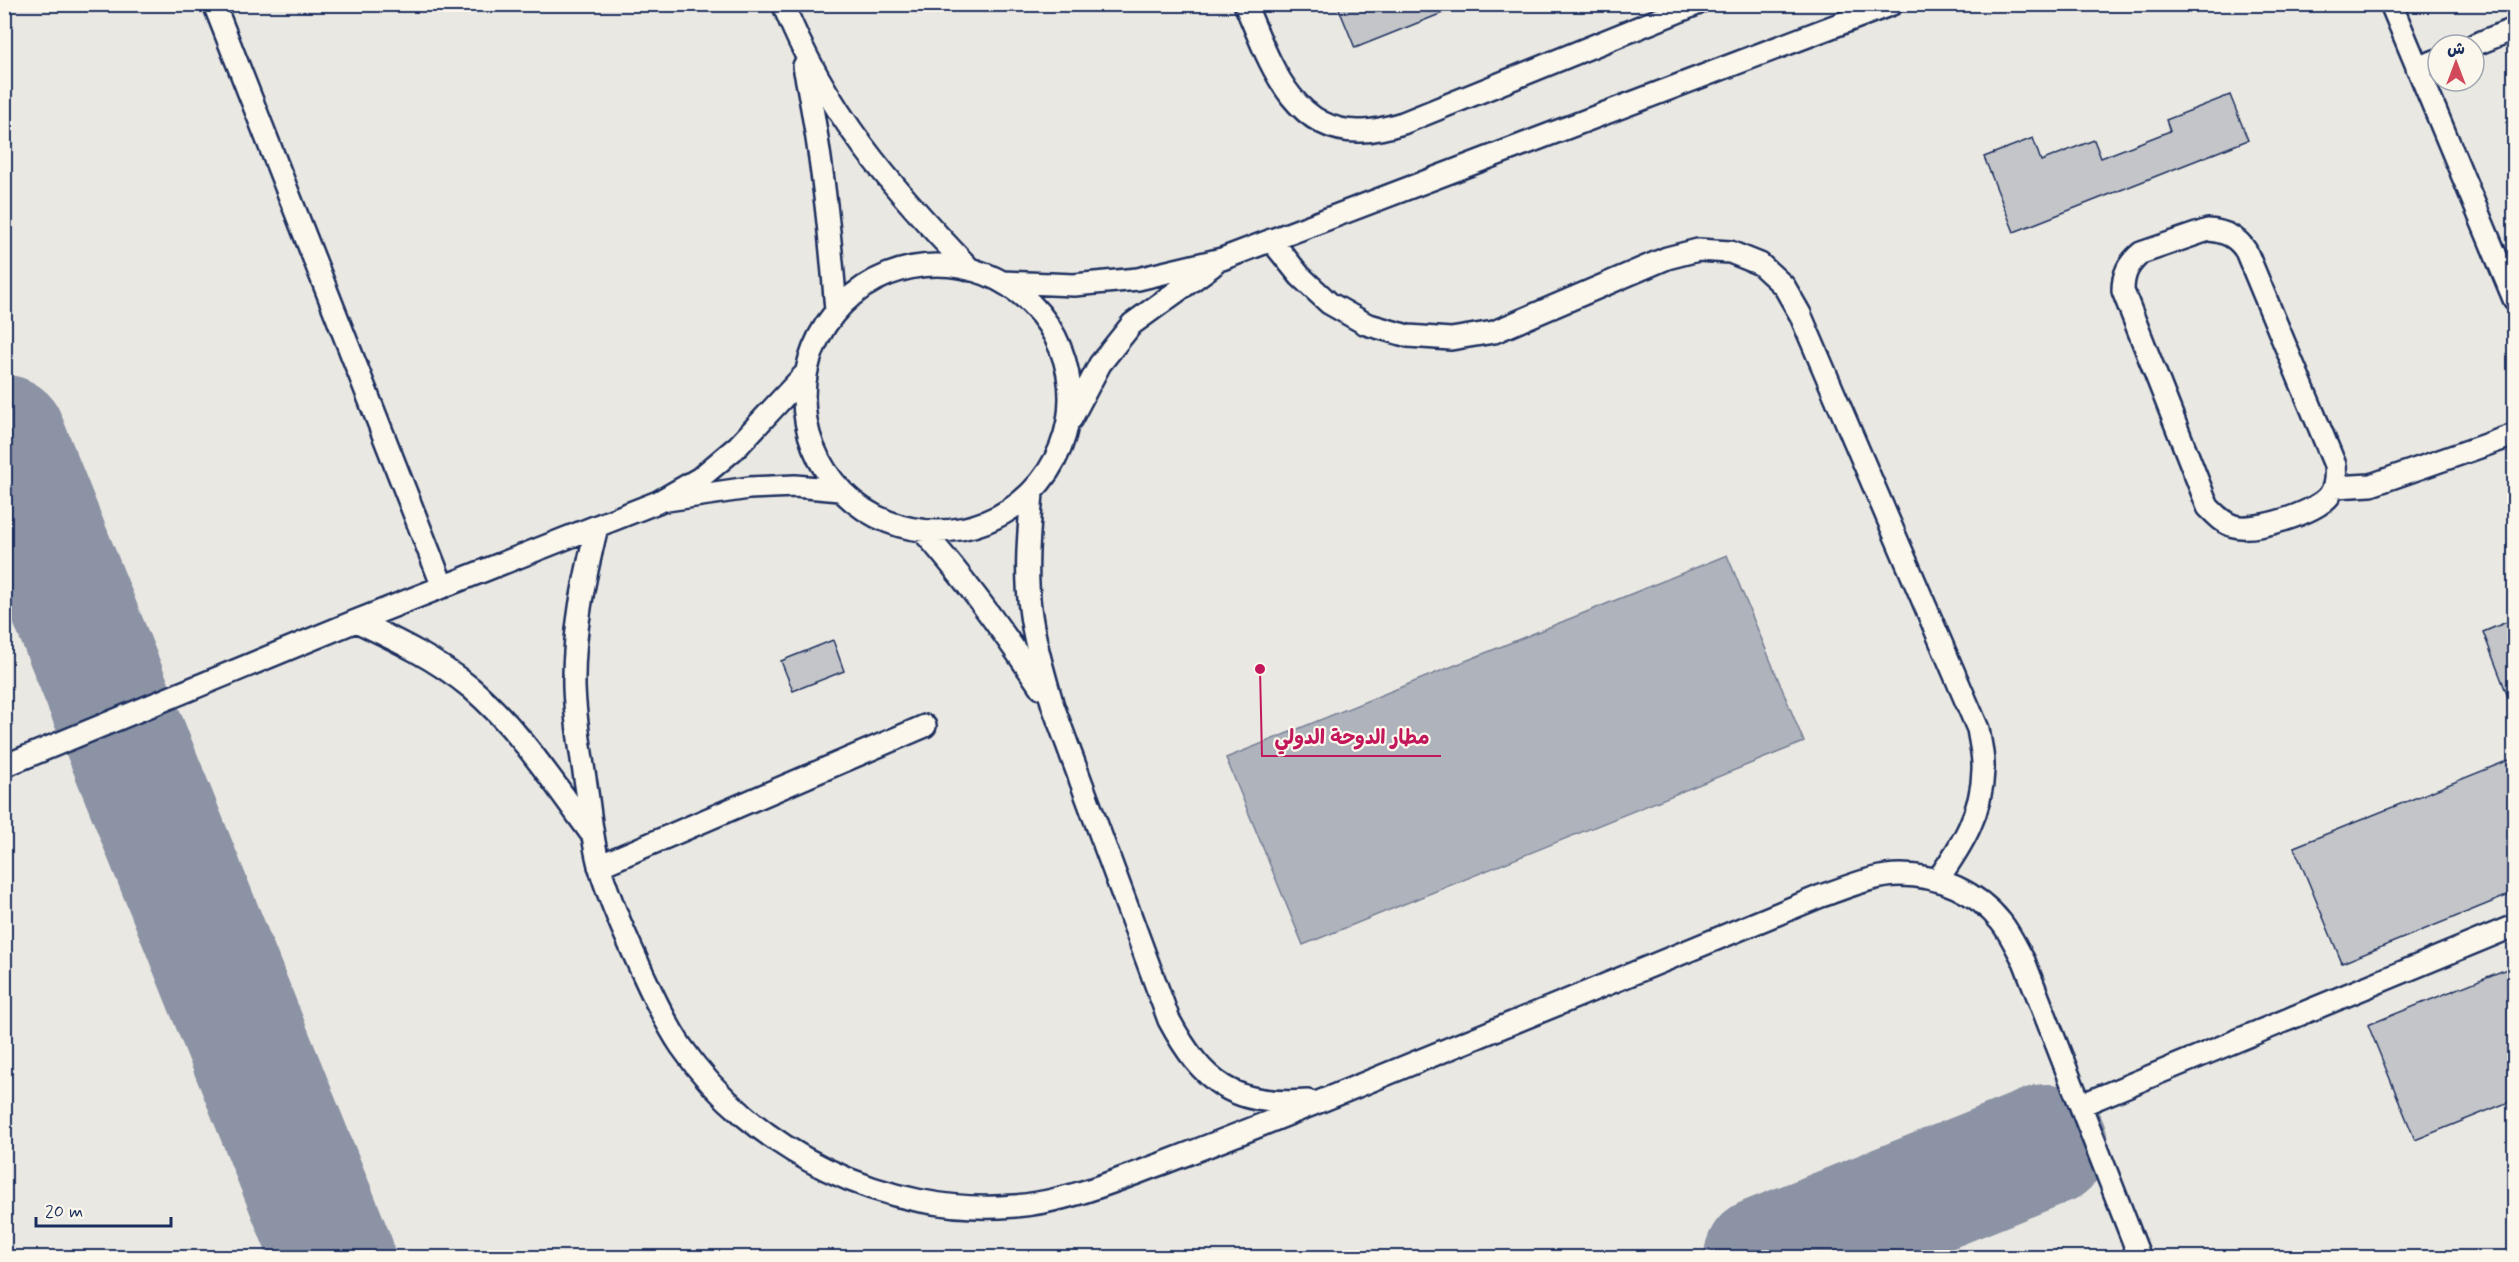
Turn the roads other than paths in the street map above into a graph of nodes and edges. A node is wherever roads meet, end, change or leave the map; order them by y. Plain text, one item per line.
1 (214, 4) edge
2 (783, 4) edge
3 (1245, 4) edge
4 (1697, 4) edge
5 (1892, 4) edge
6 (2391, 4) edge
7 (2514, 29) edge
8 (2486, 40) edge
9 (800, 48) junction
10 (2426, 65) edge
11 (2417, 68) junction
12 (1271, 240) junction
13 (1222, 259) junction
14 (971, 270) junction
15 (1002, 282) junction
16 (2514, 300) edge
17 (836, 311) junction
18 (806, 373) junction
19 (1069, 423) junction
20 (2514, 435) edge
21 (2334, 488) junction
22 (840, 490) junction
23 (1032, 493) junction
24 (658, 502) junction
25 (597, 527) junction
26 (922, 530) junction
27 (443, 587) junction
28 (357, 621) junction
29 (1053, 706) junction
30 (925, 726) dead end
31 (4, 766) edge
32 (593, 834) junction
33 (599, 866) junction
34 (1938, 879) junction
35 (2514, 926) edge
36 (1333, 1096) junction
37 (2081, 1105) junction
38 (2140, 1257) edge

1 - 27 lane
2 - 9 lane
3 - 4 lane
5 - 12 lane
6 - 11 lane
7 - 8 lane
9 - 14 lane
9 - 17 lane
10 - 11 lane
11 - 16 lane
12 - 13 lane
12 - 34 lane
13 - 15 lane
13 - 19 lane
14 - 15 lane
14 - 17 lane
15 - 19 lane
17 - 18 lane
18 - 22 lane
18 - 24 lane
19 - 23 lane
20 - 21 lane
21 - 21 lane
22 - 24 lane
22 - 26 lane
23 - 26 lane
23 - 29 lane
24 - 25 lane
25 - 27 lane
25 - 32 lane
26 - 29 lane
27 - 28 lane
28 - 31 lane
28 - 32 lane
29 - 36 lane
30 - 33 lane
32 - 33 lane
33 - 36 lane
34 - 36 lane
34 - 37 lane
35 - 37 lane
37 - 38 lane

